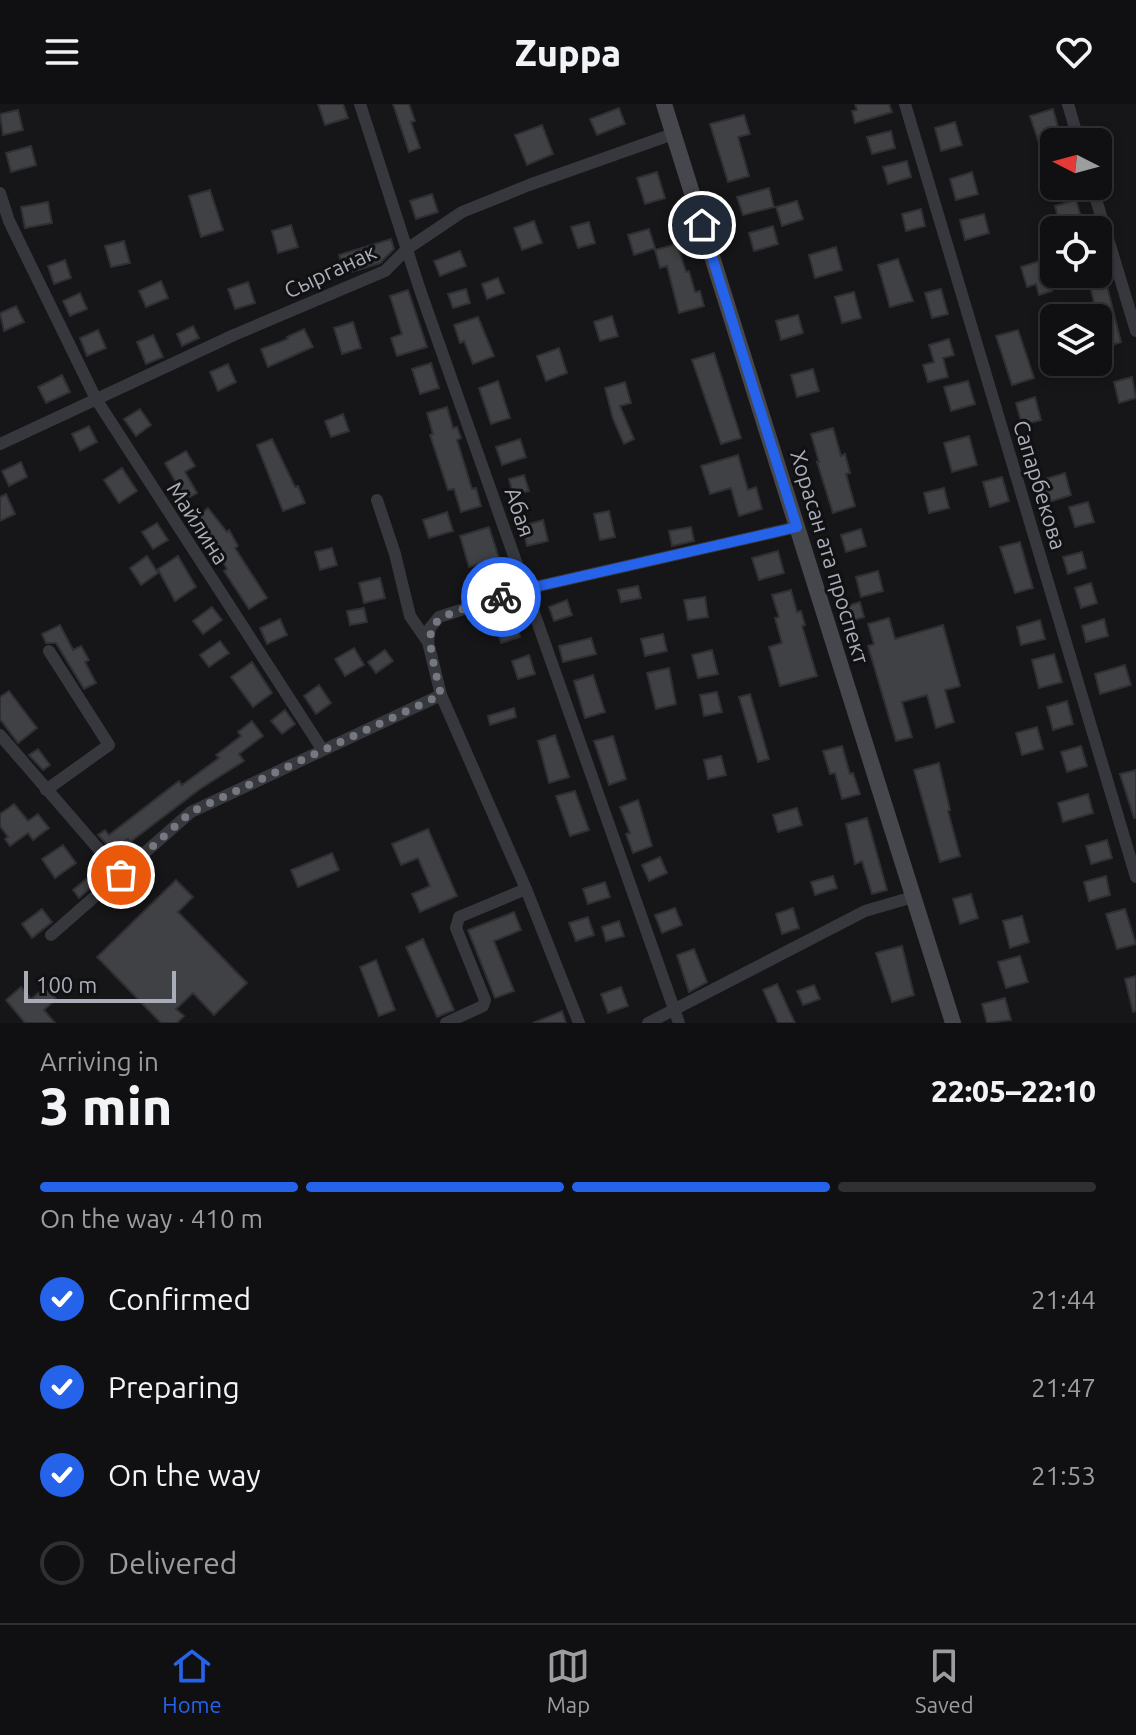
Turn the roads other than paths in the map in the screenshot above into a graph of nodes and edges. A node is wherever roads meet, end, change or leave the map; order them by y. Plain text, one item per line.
1 (360, 104) edge
2 (664, 104) edge
3 (905, 104) edge
4 (1068, 104) edge
5 (1075, 128) edge
6 (673, 134) junction
7 (0, 193) edge
8 (1096, 200) edge
9 (407, 249) junction
10 (1136, 331) edge
11 (96, 399) junction
12 (0, 444) edge
13 (377, 500) dead end
14 (797, 527) junction
15 (526, 589) junction
16 (428, 642) junction
17 (49, 651) dead end
18 (441, 695) junction
19 (0, 735) edge
20 (322, 749) junction
21 (46, 790) junction
22 (121, 875) junction
23 (1136, 877) edge
24 (526, 889) junction
25 (913, 897) junction
26 (51, 935) dead end
27 (676, 1017) edge
28 (446, 1023) edge
29 (579, 1023) edge
30 (648, 1023) edge
31 (953, 1023) edge

1 - 9 street, Абая
2 - 6 main road, Хорасан ата проспект
3 - 23 street, Сапарбекова
4 - 5 street
6 - 9 street, Сырганак
6 - 14 main road, Хорасан ата проспект
7 - 11 street, Майлина
8 - 10 street
9 - 11 street, Сырганак
9 - 15 street, Абая
11 - 12 street, Сырганак
11 - 20 street, Майлина
13 - 16 street
14 - 15 street
14 - 25 main road, Хорасан ата проспект
15 - 16 street
15 - 27 street, Абая
16 - 18 street
17 - 21 street
18 - 20 street
18 - 24 street
19 - 21 street
20 - 22 street
21 - 22 street
22 - 26 street
24 - 28 street
24 - 29 street
25 - 27 street
25 - 31 main road, Хорасан ата проспект
27 - 30 street

